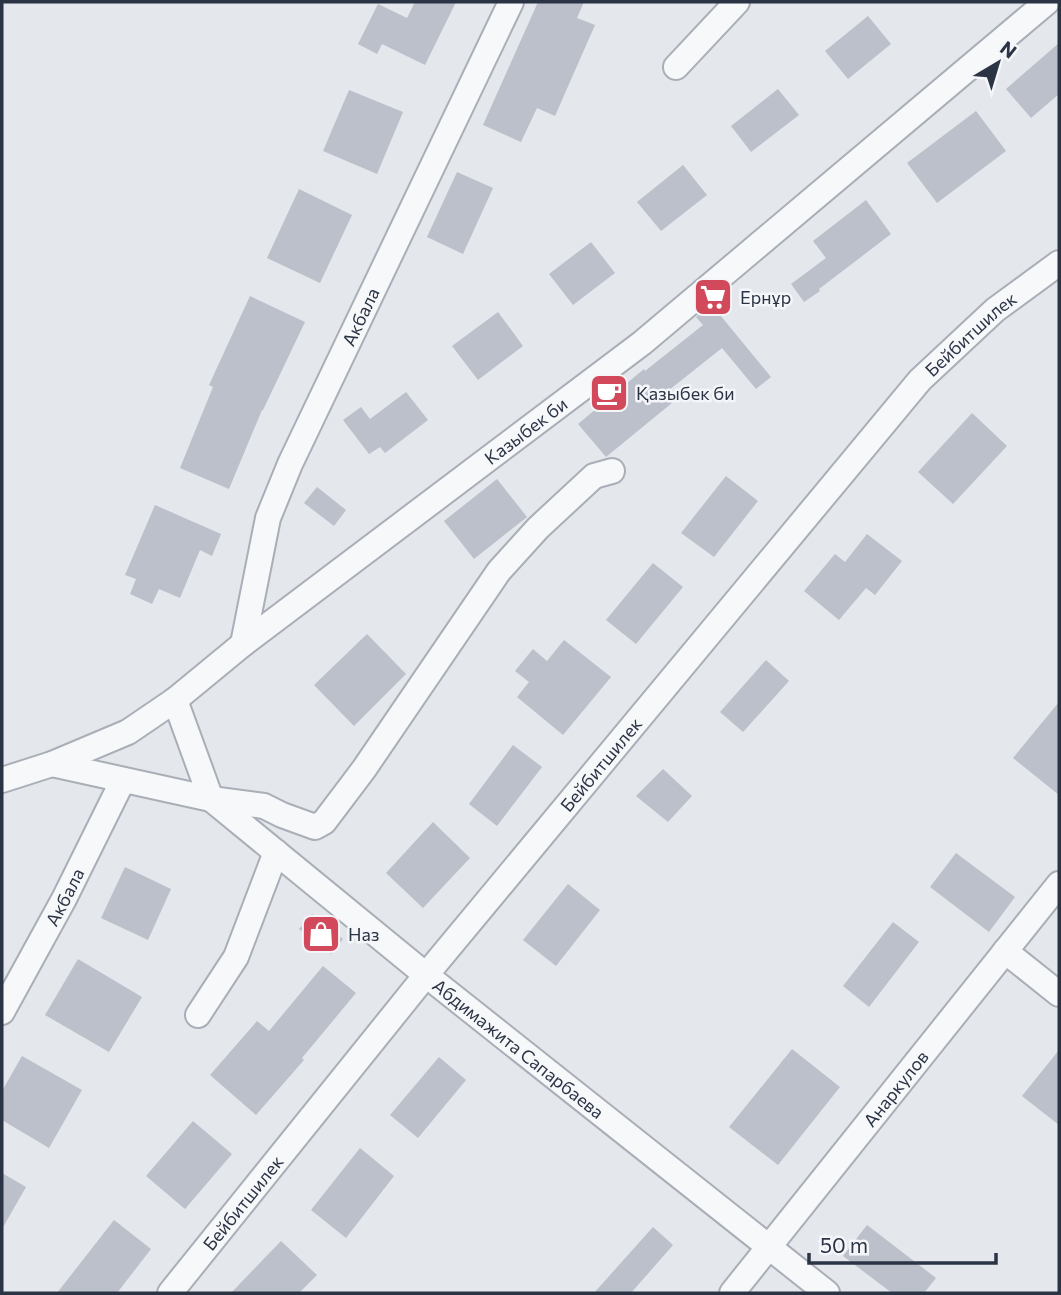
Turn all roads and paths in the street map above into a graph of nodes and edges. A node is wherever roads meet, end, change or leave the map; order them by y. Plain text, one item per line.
1 (511, 2) edge
2 (737, 2) edge
3 (1047, 2) edge
4 (676, 67) dead end
5 (1059, 263) edge
6 (612, 471) dead end
7 (243, 644) junction
8 (175, 700) junction
9 (52, 764) junction
10 (2, 780) edge
11 (123, 780) junction
12 (211, 799) junction
13 (276, 852) junction
14 (1059, 884) edge
15 (1005, 951) junction
16 (426, 975) junction
17 (1059, 994) edge
18 (2, 1012) edge
19 (198, 1015) dead end
20 (770, 1247) junction
21 (170, 1293) edge
22 (732, 1293) edge
23 (827, 1293) edge

1 - 7 street, Акбала
2 - 4 street
3 - 7 street, Казыбек би
5 - 16 street, Бейбитшилек
6 - 12 street
7 - 8 street, Казыбек би
8 - 9 street, Казыбек би
8 - 12 street
9 - 10 street, Казыбек би
9 - 11 street
11 - 12 street
11 - 18 street, Акбала
12 - 13 street, Абдимажита Сапарбаева
13 - 16 street, Абдимажита Сапарбаева
13 - 19 street
14 - 15 street, Анаркулов
15 - 17 street
15 - 20 street, Анаркулов
16 - 20 street, Абдимажита Сапарбаева
16 - 21 street, Бейбитшилек
20 - 22 street, Анаркулов
20 - 23 street, Абдимажита Сапарбаева

